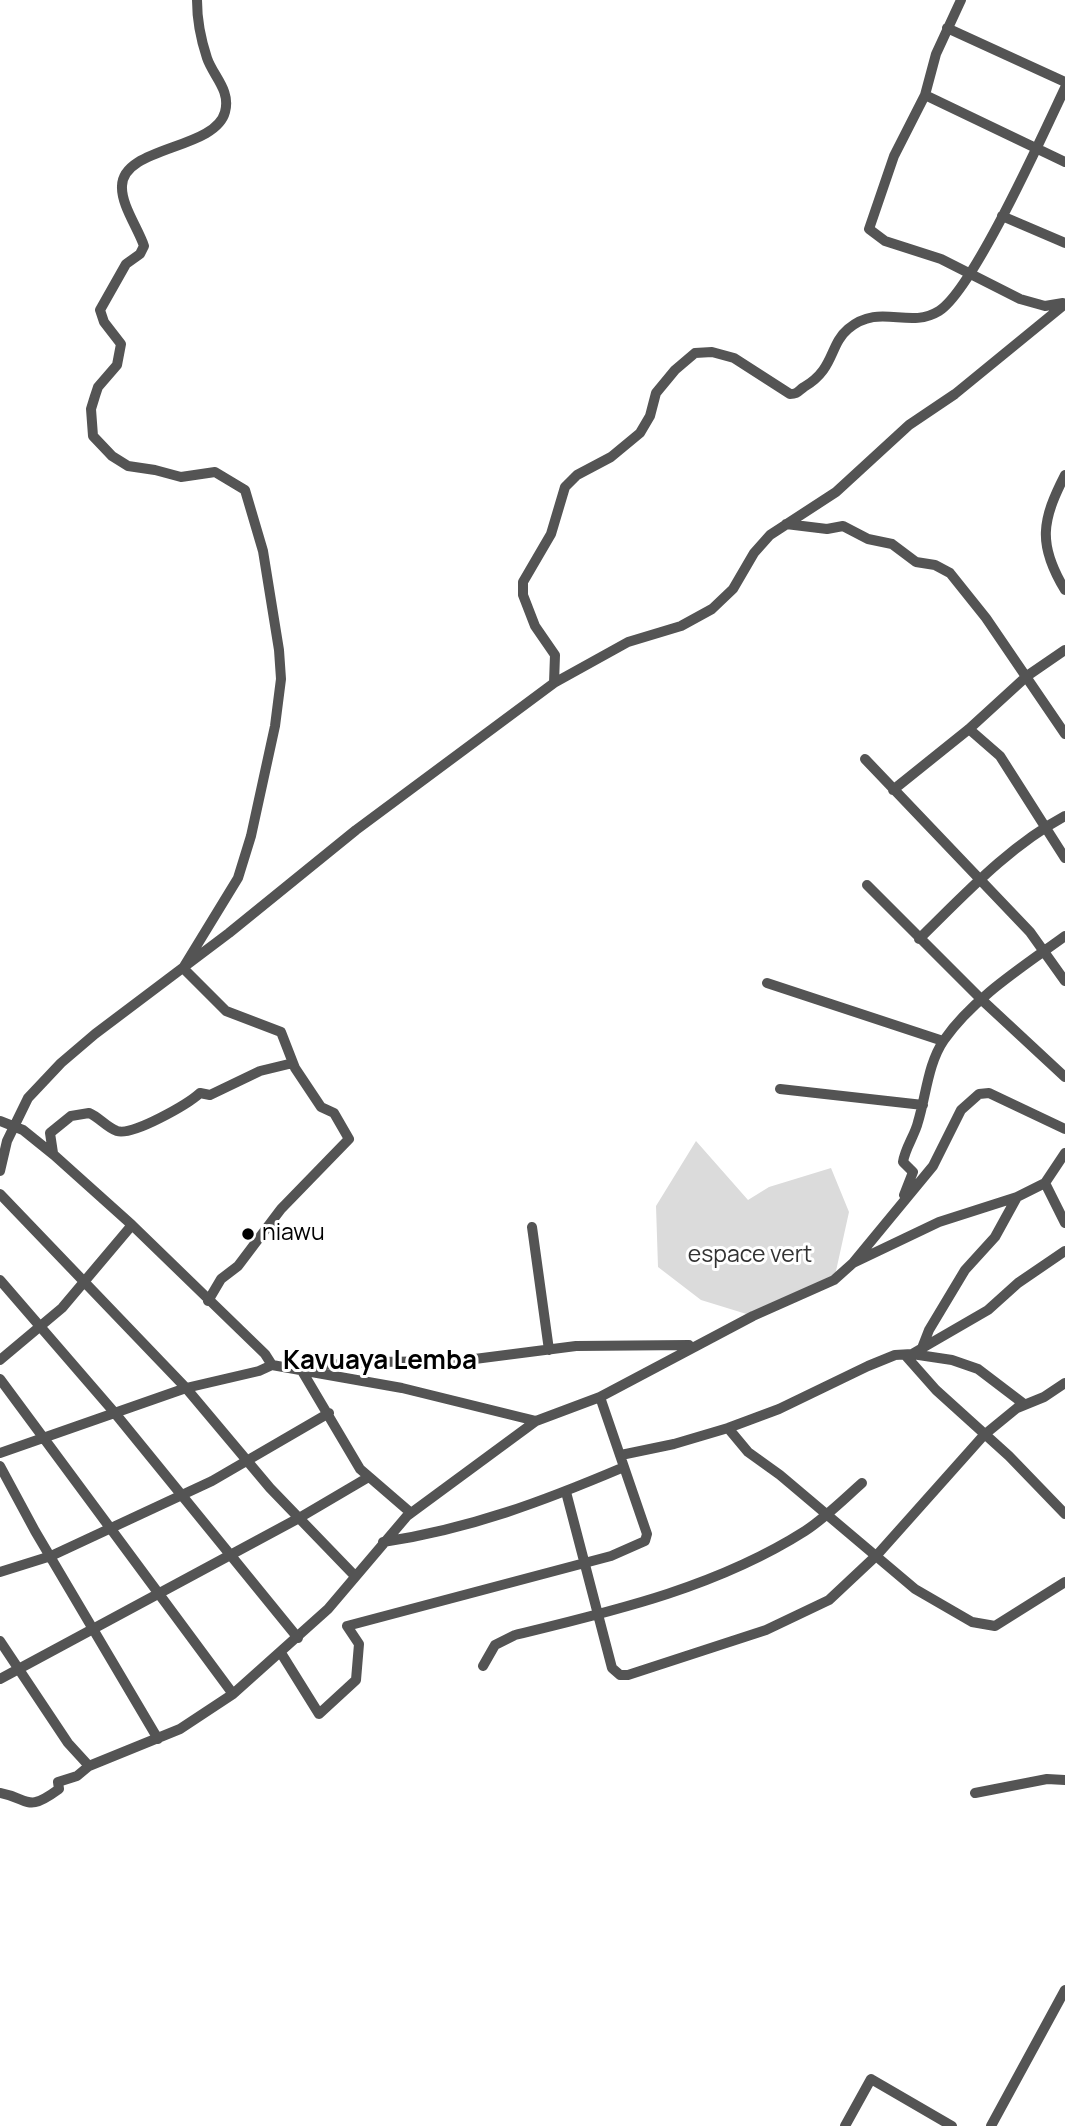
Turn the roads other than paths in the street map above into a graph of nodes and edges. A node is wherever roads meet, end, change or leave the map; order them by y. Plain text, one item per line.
1 (197, 0) edge
2 (961, 0) edge
3 (947, 28) junction
4 (1065, 82) edge
5 (1065, 88) edge
6 (925, 95) junction
7 (1035, 150) junction
8 (1065, 162) edge
9 (1002, 216) junction
10 (1065, 243) edge
11 (969, 273) junction
12 (1065, 305) edge
13 (1065, 474) edge
14 (786, 524) junction
15 (1065, 590) edge
16 (1065, 650) edge
17 (1027, 676) junction
18 (554, 683) junction
19 (969, 729) junction
20 (1065, 734) edge
21 (865, 759) dead end
22 (893, 790) junction
23 (1065, 816) edge
24 (1045, 826) junction
25 (1065, 858) edge
26 (979, 881) junction
27 (867, 885) dead end
28 (1065, 936) edge
29 (919, 939) junction
30 (1044, 951) junction
31 (183, 968) junction
32 (1065, 981) edge
33 (767, 983) dead end
34 (982, 1000) junction
35 (943, 1041) junction
36 (293, 1063) junction
37 (1065, 1077) edge
38 (780, 1089) dead end
39 (923, 1105) junction
40 (0, 1121) edge
41 (13, 1129) junction
42 (1065, 1129) edge
43 (0, 1134) edge
44 (1065, 1153) edge
45 (54, 1155) junction
46 (0, 1171) edge
47 (1045, 1183) junction
48 (0, 1194) edge
49 (1017, 1197) junction
50 (900, 1207) junction
51 (1065, 1223) edge
52 (132, 1225) junction
53 (532, 1227) dead end
54 (1065, 1251) edge
55 (853, 1263) junction
56 (0, 1280) edge
57 (86, 1283) junction
58 (208, 1301) junction
59 (41, 1327) junction
60 (689, 1345) dead end
61 (922, 1348) junction
62 (549, 1350) junction
63 (908, 1354) junction
64 (0, 1360) edge
65 (272, 1365) junction
66 (302, 1371) junction
67 (0, 1379) edge
68 (1065, 1383) edge
69 (186, 1388) junction
70 (600, 1397) junction
71 (1024, 1404) junction
72 (114, 1412) junction
73 (329, 1413) junction
74 (536, 1421) junction
75 (728, 1428) junction
76 (44, 1435) junction
77 (984, 1436) junction
78 (0, 1453) edge
79 (621, 1455) junction
80 (247, 1460) junction
81 (0, 1466) edge
82 (624, 1467) junction
83 (367, 1478) junction
84 (862, 1483) dead end
85 (566, 1492) junction
86 (181, 1496) junction
87 (411, 1513) junction
88 (1065, 1514) edge
89 (825, 1515) junction
90 (299, 1518) junction
91 (112, 1528) junction
92 (383, 1542) junction
93 (231, 1555) junction
94 (877, 1555) junction
95 (51, 1556) junction
96 (585, 1562) junction
97 (0, 1572) edge
98 (354, 1575) junction
99 (1065, 1582) edge
100 (161, 1592) junction
101 (600, 1615) junction
102 (93, 1629) junction
103 (298, 1638) junction
104 (0, 1641) edge
105 (281, 1653) junction
106 (483, 1666) dead end
107 (18, 1667) junction
108 (0, 1679) edge
109 (233, 1694) junction
110 (158, 1739) junction
111 (89, 1766) junction
112 (1065, 1780) edge
113 (0, 1793) edge
114 (975, 1793) dead end
115 (1065, 1990) edge
116 (845, 2126) edge
117 (952, 2126) edge
118 (991, 2126) edge

1 - 31 street
2 - 3 street
3 - 4 street
3 - 6 street
5 - 7 street
6 - 7 street
6 - 11 street
7 - 8 street
7 - 9 street
9 - 10 street
9 - 11 street
11 - 12 street
11 - 18 street
12 - 14 street
13 - 15 street
14 - 17 street
14 - 18 street
16 - 17 street
17 - 19 street
17 - 20 street
18 - 31 street
19 - 22 street
19 - 24 street
21 - 22 street
22 - 26 street
23 - 24 street
24 - 25 street
24 - 26 street
26 - 29 street
26 - 30 street
27 - 29 street
28 - 30 street
29 - 34 street
30 - 32 street
30 - 34 street
31 - 36 street
31 - 41 street
33 - 35 street
34 - 35 street
34 - 37 street
35 - 39 street
36 - 45 street
36 - 58 street
38 - 39 street
39 - 50 street
40 - 41 street
41 - 43 street
41 - 45 street
41 - 46 street
42 - 50 street
44 - 47 street
45 - 52 street
47 - 49 street
47 - 51 street
48 - 57 street
49 - 55 street
49 - 61 street
50 - 55 street
52 - 57 street
52 - 58 street
53 - 62 street
54 - 61 street
55 - 70 street
56 - 59 street
57 - 59 street
57 - 69 street
58 - 65 street
59 - 64 street
59 - 72 street
60 - 62 street
61 - 63 street
62 - 66 street
63 - 71 street
63 - 75 street
63 - 77 street
65 - 66 street
65 - 69 street
66 - 73 street
66 - 74 street
67 - 76 street
68 - 71 street
69 - 72 street
69 - 80 street
70 - 74 street
70 - 79 street
71 - 77 street
72 - 76 street
72 - 86 street
73 - 80 street
73 - 83 street
74 - 87 street
75 - 79 street
75 - 89 street
76 - 78 street
76 - 91 street
77 - 88 street
77 - 94 street
79 - 82 street
80 - 86 street
80 - 90 street
81 - 95 street
82 - 85 street
82 - 96 street
83 - 87 street
83 - 90 street
84 - 89 street
85 - 92 street
85 - 96 street
86 - 91 street
86 - 93 street
87 - 92 street
89 - 94 street
89 - 101 street
90 - 93 street
90 - 98 street
91 - 95 street
91 - 100 street
92 - 98 street
93 - 100 street
93 - 103 street
94 - 99 street
94 - 101 street
95 - 97 street
95 - 102 street
96 - 101 street
96 - 105 street
98 - 103 street
100 - 102 street
100 - 109 street
101 - 106 street
102 - 107 street
102 - 110 street
103 - 105 street
104 - 107 street
105 - 109 street
107 - 108 street
107 - 111 street
109 - 110 street
110 - 111 street
111 - 113 street
112 - 114 street
115 - 118 street
116 - 117 street

